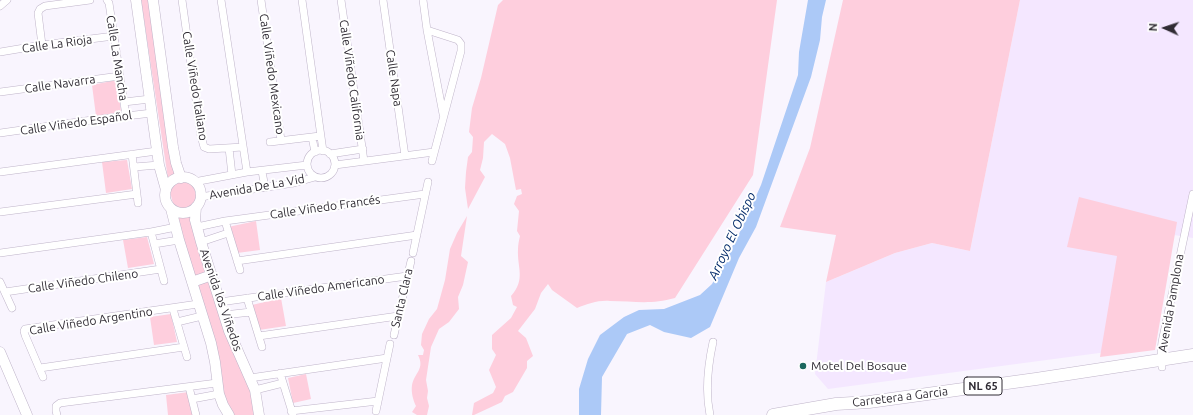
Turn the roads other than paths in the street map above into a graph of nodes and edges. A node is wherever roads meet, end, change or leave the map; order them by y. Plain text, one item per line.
1 (90, 0) edge
2 (107, 0) edge
3 (136, 0) edge
4 (149, 0) edge
5 (153, 0) edge
6 (182, 0) edge
7 (221, 0) edge
8 (261, 0) edge
9 (302, 0) edge
10 (341, 0) edge
11 (383, 0) edge
12 (423, 0) edge
13 (427, 30) junction
14 (114, 36) junction
15 (42, 45) junction
16 (0, 52) edge
17 (161, 59) junction
18 (144, 61) junction
19 (120, 76) junction
20 (0, 92) edge
21 (150, 99) junction
22 (124, 102) junction
23 (152, 113) junction
24 (126, 116) junction
25 (443, 116) junction
26 (0, 133) edge
27 (312, 136) junction
28 (320, 136) junction
29 (281, 140) junction
30 (270, 142) dead end
31 (243, 147) junction
32 (230, 148) junction
33 (362, 149) junction
34 (157, 151) junction
35 (323, 151) junction
36 (315, 152) junction
37 (434, 152) junction
38 (132, 154) junction
39 (330, 154) junction
40 (405, 156) junction
41 (364, 161) junction
42 (432, 161) dead end
43 (159, 165) junction
44 (307, 165) junction
45 (335, 165) junction
46 (134, 167) junction
47 (262, 171) junction
48 (0, 172) edge
49 (247, 172) junction
50 (232, 175) junction
51 (315, 177) junction
52 (181, 178) junction
53 (194, 182) junction
54 (428, 182) dead end
55 (264, 188) junction
56 (166, 190) junction
57 (137, 194) junction
58 (425, 194) junction
59 (1193, 194) edge
60 (200, 197) junction
61 (138, 203) dead end
62 (196, 207) junction
63 (171, 209) junction
64 (0, 212) edge
65 (225, 221) junction
66 (176, 227) junction
67 (197, 227) junction
68 (150, 232) junction
69 (228, 233) junction
70 (417, 235) junction
71 (179, 240) junction
72 (201, 242) junction
73 (154, 244) junction
74 (0, 253) edge
75 (413, 253) dead end
76 (236, 258) junction
77 (411, 261) dead end
78 (161, 269) junction
79 (240, 270) dead end
80 (212, 275) junction
81 (407, 276) junction
82 (164, 281) dead end
83 (0, 282) edge
84 (192, 282) junction
85 (4, 292) junction
86 (247, 298) junction
87 (220, 302) junction
88 (198, 304) junction
89 (12, 308) dead end
90 (173, 308) junction
91 (251, 312) junction
92 (224, 315) junction
93 (202, 316) junction
94 (398, 316) junction
95 (177, 322) junction
96 (394, 335) dead end
97 (259, 336) junction
98 (713, 342) dead end
99 (390, 344) dead end
100 (184, 347) junction
101 (262, 347) dead end
102 (0, 352) edge
103 (1193, 354) edge
104 (187, 357) dead end
105 (387, 358) junction
106 (1193, 362) edge
107 (1162, 363) junction
108 (40, 368) junction
109 (280, 373) junction
110 (44, 377) dead end
111 (250, 378) junction
112 (217, 383) junction
113 (283, 383) junction
114 (189, 387) junction
115 (255, 390) junction
116 (219, 394) junction
117 (192, 399) junction
118 (378, 401) junction
119 (376, 411) dead end
120 (292, 413) edge
121 (27, 415) edge
122 (57, 415) edge
123 (196, 415) edge
124 (229, 415) edge
125 (258, 415) edge
126 (710, 415) edge
127 (773, 415) edge
128 (816, 415) edge

1 - 15 street
2 - 14 street, Calle La Mancha
3 - 4 street
3 - 18 street
5 - 17 street
6 - 32 street, Calle Viñedo Italiano
7 - 31 street
8 - 29 street, Calle Viñedo Mexicano
9 - 28 street
10 - 33 street, Calle Viñedo California
11 - 40 street, Calle Napa
12 - 13 street
13 - 25 street
13 - 25 street
14 - 15 street, Calle La Rioja
14 - 19 street, Calle La Mancha
15 - 16 street, Calle La Rioja
17 - 18 street
17 - 52 street
18 - 21 street
19 - 20 street, Calle Navarra
19 - 22 street, Calle La Mancha
21 - 22 street, Calle Viñedo Español
21 - 23 street
22 - 24 street, Calle La Mancha
23 - 24 street, Calle Viñedo Español
23 - 34 street
24 - 26 street, Calle Viñedo Español
25 - 37 street
27 - 28 street, Calle Viñedo Mexicano
27 - 29 street, Calle Viñedo Mexicano
27 - 36 street
28 - 35 street
29 - 30 street
31 - 32 street, Calle Viñedo Italiano
31 - 49 street
32 - 50 street
33 - 39 street
33 - 41 street, Calle Viñedo California
34 - 38 street
34 - 43 street
35 - 36 street
35 - 39 street
36 - 44 street
37 - 40 street
37 - 42 street
38 - 46 street
38 - 48 street
39 - 45 street
40 - 41 street
41 - 45 street
43 - 46 street
43 - 56 street
44 - 47 street, Avenida De La Vid
44 - 51 street
45 - 51 street
46 - 57 street
47 - 49 street, Avenida De La Vid
47 - 55 street
49 - 50 street, Avenida De La Vid
50 - 53 street, Avenida De La Vid
51 - 55 street, Avenida De La Vid
52 - 53 street
52 - 56 street
53 - 60 street
54 - 58 street
55 - 60 street, Avenida De La Vid
56 - 63 street
57 - 61 street
57 - 64 street
58 - 65 street, Calle Viñedo Francés
58 - 70 street
59 - 107 street, Avenida Pamplona
60 - 62 street
62 - 63 street
62 - 67 street, Avenida los Viñedos
63 - 66 street, Avenida los Viñedos
65 - 67 street, Calle Viñedo Francés
65 - 69 street
66 - 68 street
66 - 71 street, Avenida los Viñedos
67 - 72 street, Avenida los Viñedos
68 - 73 street
68 - 74 street
69 - 72 street
69 - 76 street
70 - 75 street
70 - 76 street
71 - 73 street
71 - 84 street, Avenida los Viñedos
72 - 80 street, Avenida los Viñedos
73 - 78 street
76 - 79 street
77 - 81 street, Santa Clara
78 - 82 street
78 - 85 street, Calle Viñedo Chileno
80 - 84 street
80 - 87 street, Avenida los Viñedos
81 - 86 street, Calle Viñedo Americano
81 - 94 street, Santa Clara
83 - 85 street
84 - 88 street, Avenida los Viñedos
85 - 89 street
86 - 87 street
86 - 91 street, Calle Viñedo Americano
87 - 92 street, Avenida los Viñedos
88 - 90 street, Calle Viñedo Argentino
88 - 93 street, Avenida los Viñedos
90 - 95 street
90 - 108 street, Calle Viñedo Argentino
91 - 92 street
91 - 97 street, Calle Viñedo Americano
92 - 111 street, Avenida los Viñedos
93 - 95 street
93 - 112 street, Avenida los Viñedos
94 - 96 street, Santa Clara
94 - 97 street
95 - 100 street
97 - 101 street, Calle Viñedo Americano
98 - 126 street
99 - 105 street, Santa Clara
100 - 104 street
100 - 108 street
102 - 121 street
103 - 107 main road, Carretera a Garcia / NL 65
105 - 109 street
105 - 118 street, Santa Clara
106 - 107 main road, Carretera a Garcia / NL 65
107 - 127 main road, Carretera a Garcia / NL 65
107 - 128 main road, Carretera a Garcia / NL 65
108 - 110 street, Calle Viñedo Argentino
109 - 111 street
109 - 113 street
111 - 115 street, Avenida los Viñedos
112 - 114 street
112 - 116 street, Avenida los Viñedos
113 - 115 street
113 - 120 street
114 - 117 street
114 - 122 street
115 - 125 street, Avenida los Viñedos
116 - 117 street
116 - 124 street, Avenida los Viñedos
117 - 123 street
118 - 119 street, Santa Clara
118 - 120 street

